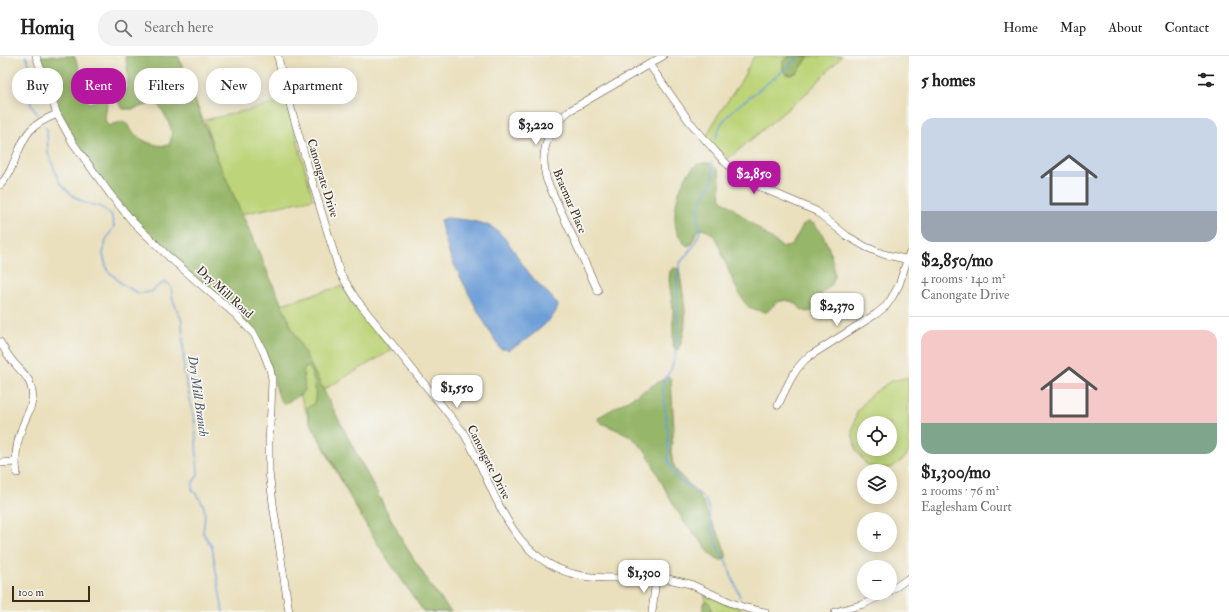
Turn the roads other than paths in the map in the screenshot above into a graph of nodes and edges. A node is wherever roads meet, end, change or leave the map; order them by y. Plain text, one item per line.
1 (36, 56) edge
2 (278, 56) edge
3 (663, 56) edge
4 (649, 64) junction
5 (57, 114) junction
6 (0, 185) edge
7 (909, 258) edge
8 (598, 291) dead end
9 (0, 342) edge
10 (778, 405) dead end
11 (0, 462) edge
12 (16, 462) junction
13 (17, 473) dead end
14 (909, 578) edge
15 (656, 579) junction
16 (897, 586) edge
17 (872, 600) edge
18 (289, 612) edge
19 (652, 612) edge
20 (765, 612) edge
21 (835, 612) edge

1 - 5 street, Dry Mill Road
2 - 15 street, Canongate Drive
3 - 4 street, Braemar Place
4 - 7 street
4 - 8 street, Braemar Place
5 - 6 street
5 - 18 street, Dry Mill Road
7 - 10 street
9 - 12 street
11 - 12 street
12 - 13 street
14 - 16 street
15 - 19 street
15 - 20 street, Canongate Drive
17 - 21 street

